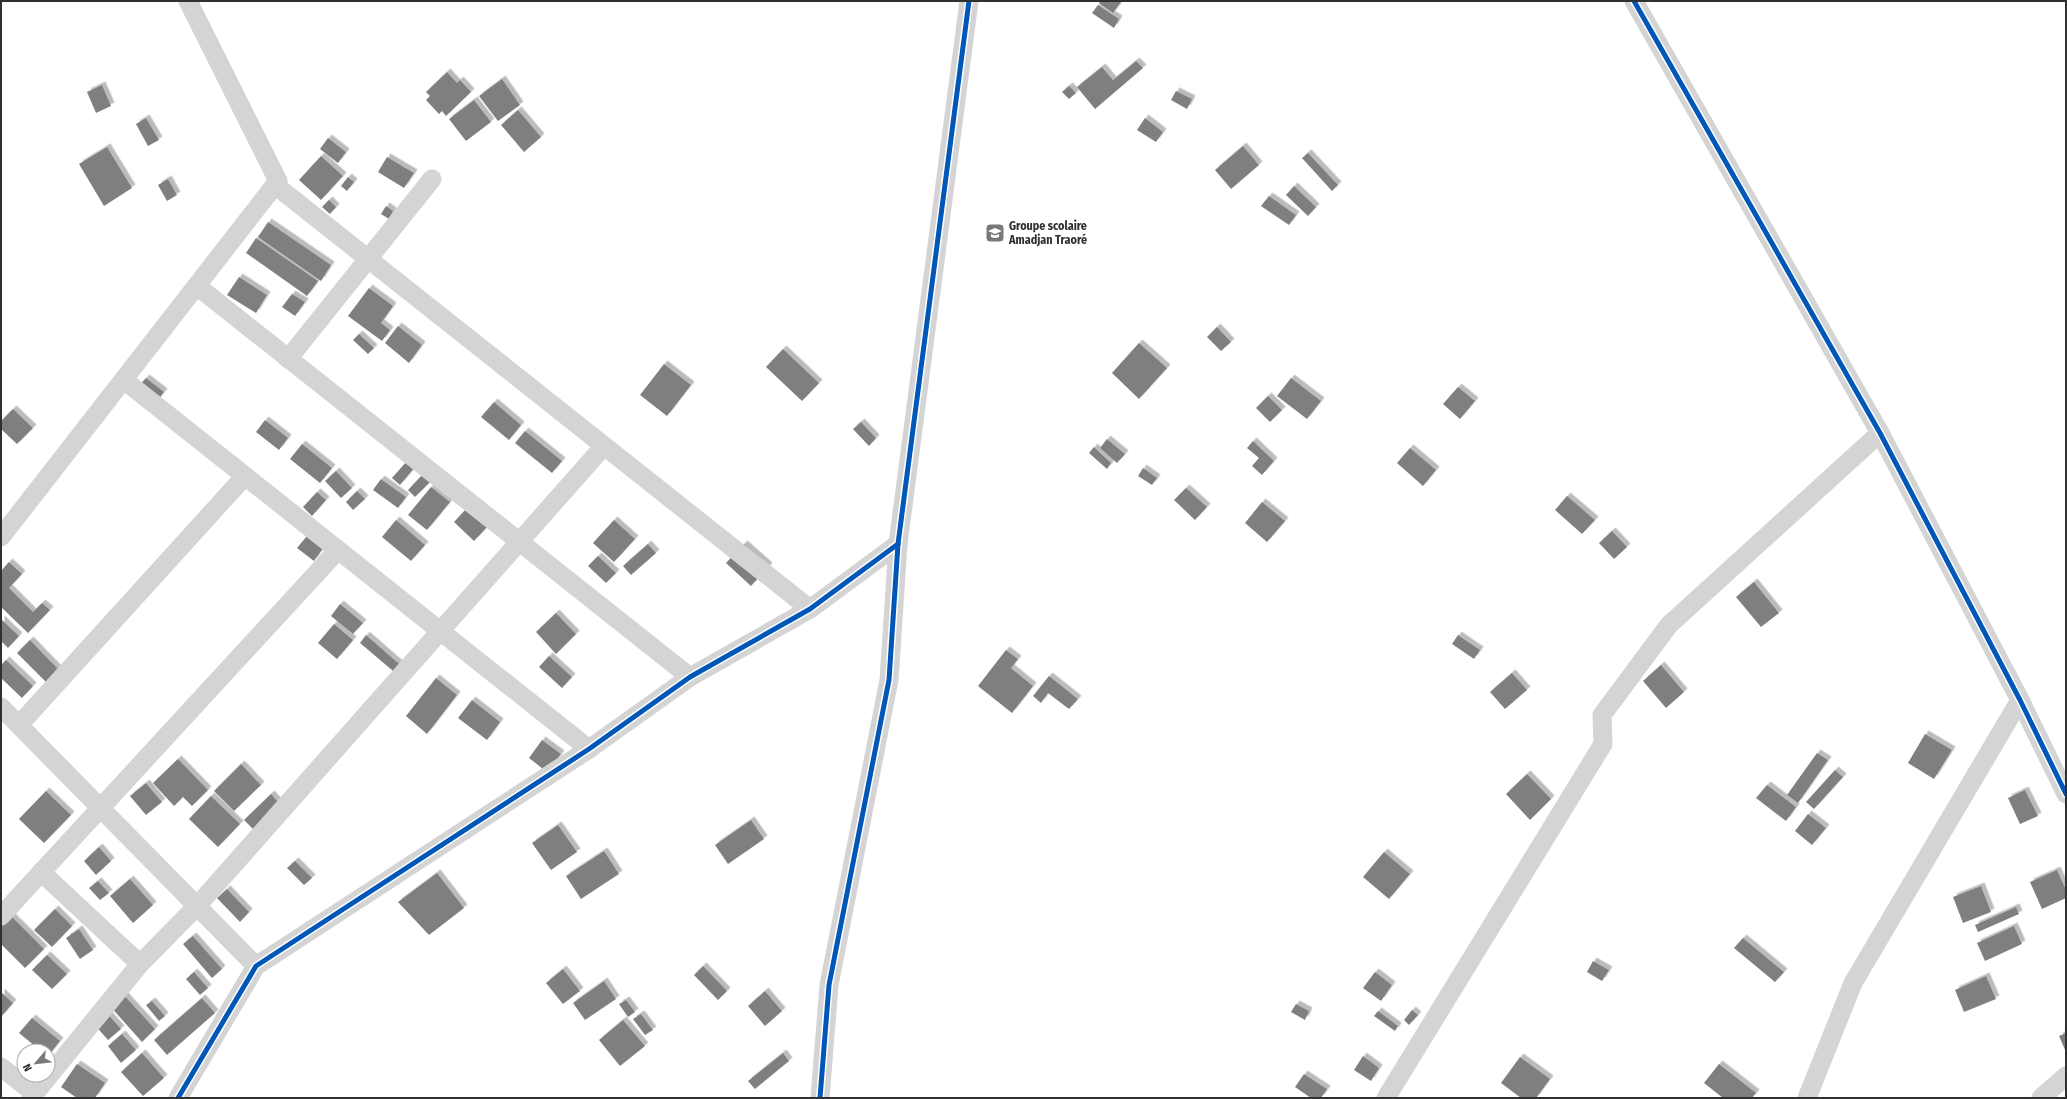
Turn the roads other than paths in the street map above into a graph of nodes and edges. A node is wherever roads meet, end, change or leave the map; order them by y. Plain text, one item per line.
1 (188, 1) edge
2 (969, 1) edge
3 (1634, 1) edge
4 (432, 178) dead end
5 (275, 185) junction
6 (368, 258) junction
7 (197, 286) junction
8 (288, 359) junction
9 (124, 380) junction
10 (1880, 433) junction
11 (604, 446) junction
12 (245, 476) junction
13 (1, 537) edge
14 (519, 542) junction
15 (898, 544) junction
16 (338, 550) junction
17 (810, 609) junction
18 (441, 631) junction
19 (690, 677) junction
20 (2020, 700) junction
21 (1, 707) edge
22 (19, 725) junction
23 (590, 749) junction
24 (2066, 794) edge
25 (100, 808) junction
26 (41, 872) junction
27 (197, 906) junction
28 (1, 916) edge
29 (140, 964) junction
30 (256, 966) junction
31 (1, 1067) edge
32 (2066, 1076) edge
33 (32, 1096) edge
34 (178, 1098) edge
35 (820, 1098) edge
36 (1386, 1098) edge
37 (1807, 1098) edge
38 (2041, 1098) edge

1 - 5 street
2 - 15 street
3 - 10 street
4 - 6 street
5 - 6 street
5 - 7 street
6 - 8 street
6 - 11 street
7 - 8 street
7 - 9 street
8 - 14 street
9 - 12 street
9 - 13 street
10 - 20 street
10 - 36 street
11 - 14 street
11 - 17 street
12 - 16 street
12 - 22 street
14 - 18 street
14 - 19 street
15 - 17 street
15 - 35 street
16 - 18 street
16 - 25 street
17 - 19 street
18 - 23 street
18 - 27 street
19 - 23 street
20 - 24 street
20 - 37 street
21 - 22 street
22 - 25 street
23 - 30 street
25 - 26 street
25 - 27 street
26 - 28 street
26 - 29 street
27 - 29 street
27 - 30 street
29 - 33 street
30 - 34 street
31 - 33 street
32 - 38 street

